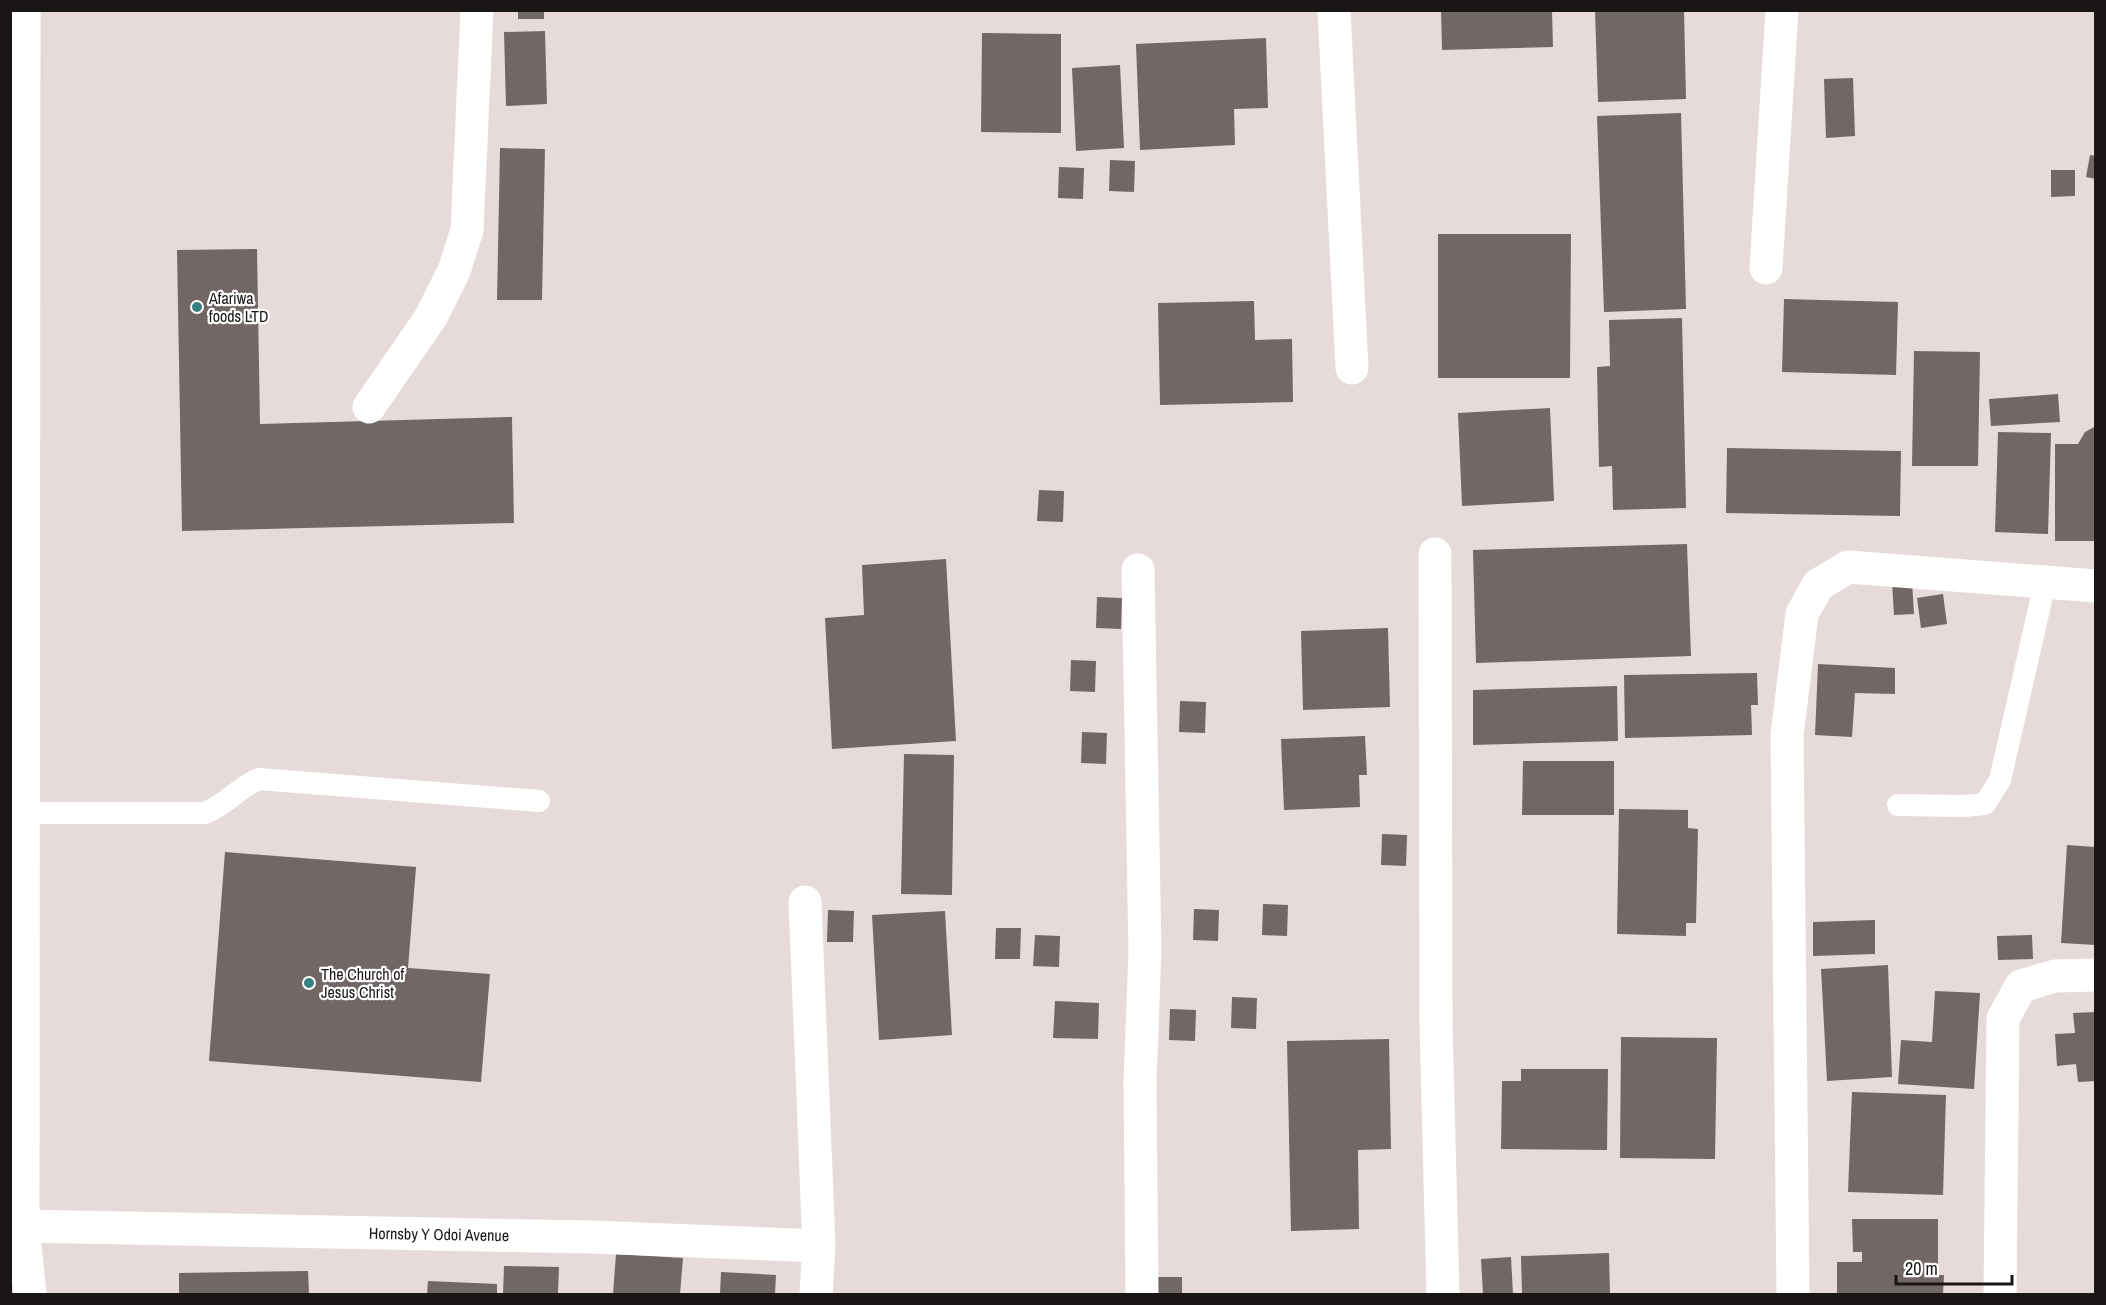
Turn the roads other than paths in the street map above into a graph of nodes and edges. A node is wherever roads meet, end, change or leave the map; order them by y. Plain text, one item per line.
1 (24, 10) edge
2 (477, 10) edge
3 (1334, 10) edge
4 (1782, 10) edge
5 (1766, 268) dead end
6 (1352, 368) dead end
7 (369, 407) dead end
8 (1435, 554) dead end
9 (1138, 570) dead end
10 (2045, 583) junction
11 (2096, 586) edge
12 (539, 801) dead end
13 (1898, 805) dead end
14 (24, 813) junction
15 (805, 902) dead end
16 (2096, 975) edge
17 (17, 1225) edge
18 (819, 1246) junction
19 (30, 1294) edge
20 (816, 1294) edge
21 (1142, 1294) edge
22 (1443, 1294) edge
23 (1793, 1294) edge
24 (2000, 1294) edge

1 - 14 street
2 - 7 street
3 - 6 street
4 - 5 street
8 - 22 street
9 - 21 street
10 - 11 street
10 - 13 lane
10 - 23 street
12 - 14 lane
14 - 17 street
15 - 18 street
16 - 24 street
17 - 18 street, Hornsby Y Odoi Avenue
17 - 19 street
18 - 20 street

